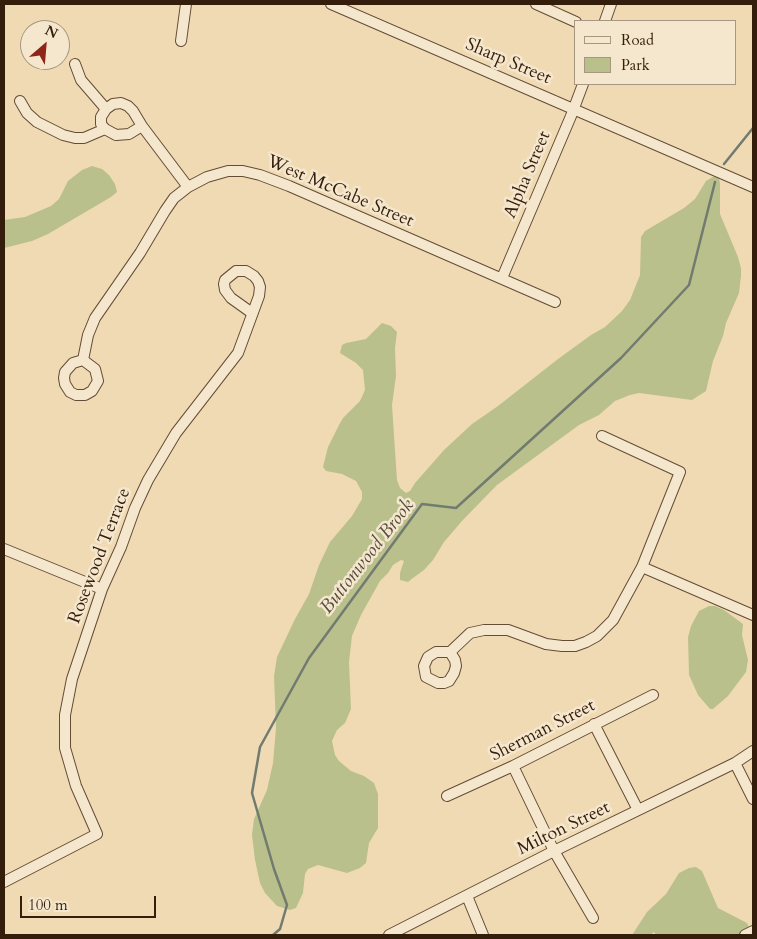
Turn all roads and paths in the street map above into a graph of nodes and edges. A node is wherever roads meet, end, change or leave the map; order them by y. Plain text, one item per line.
1 (186, 4) edge
2 (332, 4) edge
3 (536, 4) edge
4 (611, 4) edge
5 (605, 20) edge
6 (574, 21) edge
7 (181, 41) dead end
8 (75, 64) dead end
9 (583, 85) edge
10 (20, 101) dead end
11 (106, 109) junction
12 (574, 109) junction
13 (142, 126) junction
14 (105, 129) junction
15 (188, 187) junction
16 (753, 187) edge
17 (502, 278) junction
18 (555, 302) dead end
19 (252, 313) dead end
20 (83, 360) dead end
21 (602, 436) dead end
22 (4, 549) edge
23 (642, 567) junction
24 (102, 589) junction
25 (753, 615) edge
26 (450, 652) dead end
27 (653, 695) dead end
28 (594, 724) junction
29 (753, 751) edge
30 (735, 763) junction
31 (513, 766) junction
32 (447, 796) dead end
33 (753, 800) edge
34 (638, 810) junction
35 (554, 851) junction
36 (4, 882) edge
37 (467, 896) junction
38 (593, 918) dead end
39 (753, 931) edge
40 (388, 935) edge
41 (483, 935) edge
42 (745, 935) edge

1 - 7 street
2 - 12 street, Sharp Street
3 - 6 street
4 - 5 street
8 - 11 street
9 - 12 street, Alpha Street
10 - 14 street
11 - 13 street
11 - 14 street
12 - 16 street, Sharp Street
12 - 17 street, Alpha Street
13 - 14 street
13 - 15 street
15 - 17 street, West McCabe Street
15 - 20 street, West McCabe Street
17 - 18 street, West McCabe Street
19 - 24 street, Rosewood Terrace
21 - 23 street
22 - 24 street
23 - 25 street
23 - 26 street
24 - 36 street, Rosewood Terrace
27 - 28 street, Sherman Street
28 - 31 street, Sherman Street
28 - 34 street
29 - 30 street, Milton Street
30 - 33 street
30 - 34 street, Milton Street
31 - 32 street, Sherman Street
31 - 35 street
34 - 35 street, Milton Street
35 - 37 street, Milton Street
35 - 38 street
37 - 40 street, Milton Street
37 - 41 street
39 - 42 street

